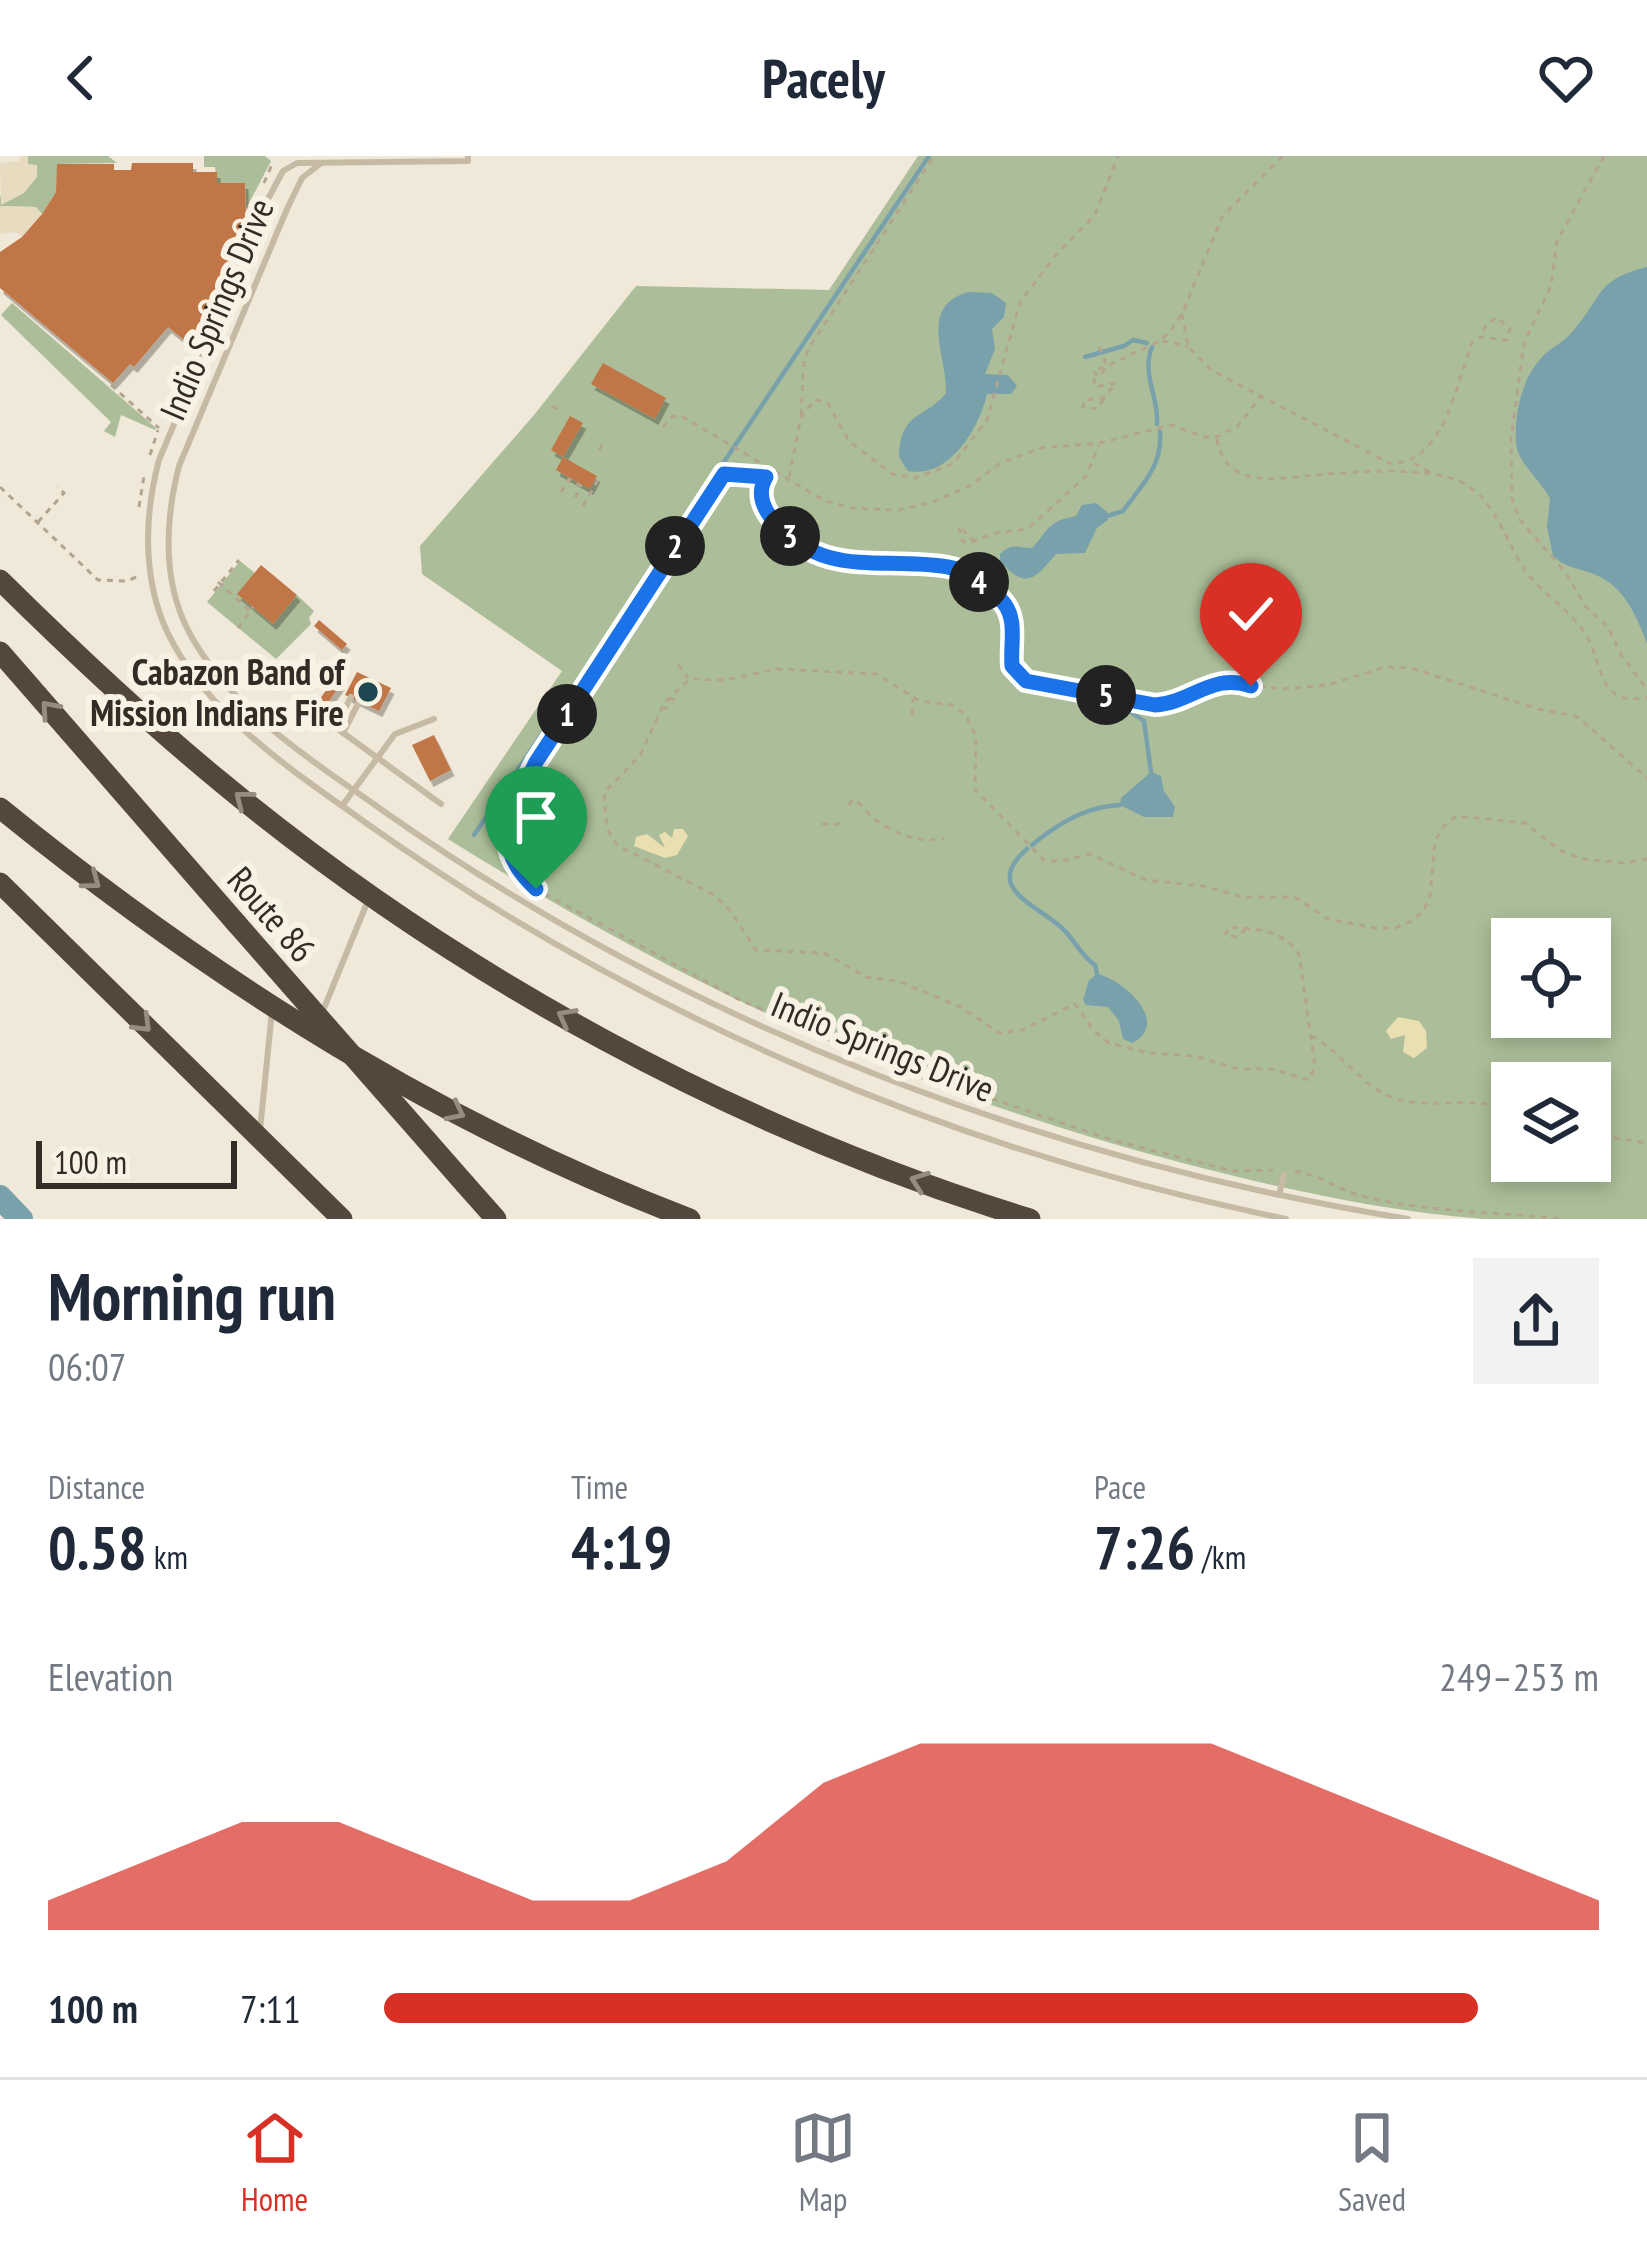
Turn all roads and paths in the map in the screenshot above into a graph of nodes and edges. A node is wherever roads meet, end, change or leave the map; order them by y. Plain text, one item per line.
1 (468, 156) edge
2 (934, 156) edge
3 (1118, 156) edge
4 (1283, 156) edge
5 (1604, 156) edge
6 (429, 159) edge
7 (322, 163) junction
8 (255, 206) dead end
9 (246, 214) dead end
10 (1182, 314) junction
11 (1528, 332) junction
12 (1510, 336) junction
13 (1480, 337) junction
14 (1160, 341) junction
15 (1188, 346) junction
16 (1099, 347) dead end
17 (1106, 363) junction
18 (111, 385) dead end
19 (1260, 397) junction
20 (1104, 398) dead end
21 (801, 417) junction
22 (663, 427) dead end
23 (161, 428) dead end
24 (1216, 437) junction
25 (605, 441) dead end
26 (1100, 443) junction
27 (599, 450) dead end
28 (1409, 461) junction
29 (770, 470) junction
30 (601, 475) dead end
31 (1432, 475) junction
32 (766, 477) junction
33 (788, 479) junction
34 (0, 487) edge
35 (57, 487) dead end
36 (561, 492) dead end
37 (574, 500) dead end
38 (583, 506) dead end
39 (37, 523) junction
40 (975, 542) dead end
41 (239, 560) dead end
42 (140, 575) dead end
43 (0, 580) edge
44 (219, 583) junction
45 (214, 590) dead end
46 (238, 628) dead end
47 (0, 652) edge
48 (678, 664) dead end
49 (690, 679) junction
50 (1647, 688) edge
51 (913, 697) junction
52 (1647, 698) edge
53 (667, 699) junction
54 (355, 700) dead end
55 (681, 700) dead end
56 (661, 709) junction
57 (674, 709) dead end
58 (912, 715) dead end
59 (434, 719) dead end
60 (377, 758) junction
61 (1647, 778) edge
62 (353, 789) junction
63 (441, 803) dead end
64 (849, 805) dead end
65 (342, 806) junction
66 (0, 808) edge
67 (844, 820) dead end
68 (822, 824) dead end
69 (944, 839) dead end
70 (1647, 859) edge
71 (0, 883) edge
72 (370, 894) junction
73 (1246, 929) dead end
74 (272, 1006) junction
75 (314, 1032) junction
76 (1310, 1036) junction
77 (1491, 1103) edge
78 (1611, 1137) edge
79 (260, 1139) junction
80 (1647, 1143) edge
81 (1283, 1175) dead end
82 (1279, 1196) junction
83 (342, 1219) edge
84 (496, 1219) edge
85 (690, 1219) edge
86 (1030, 1219) edge
87 (1286, 1219) edge
88 (1408, 1219) edge
89 (1562, 1219) edge

1 - 6 lane
2 - 21 path
3 - 21 path
4 - 10 path
5 - 11 path
6 - 7 lane
7 - 62 lane, Indio Springs Drive
7 - 65 lane, Indio Springs Drive
8 - 9 path
10 - 14 path
10 - 15 path
11 - 12 path
11 - 50 path
12 - 13 path
12 - 13 path
13 - 28 path
14 - 15 path
14 - 17 path
15 - 19 path
16 - 17 path
17 - 20 path
18 - 23 path
19 - 24 path
19 - 28 path
21 - 33 path
22 - 29 path
24 - 26 path
24 - 31 path
25 - 27 path
26 - 33 path
26 - 40 path
28 - 31 path
29 - 32 path
29 - 33 path
30 - 38 path
31 - 52 path
32 - 61 path
32 - 89 path
34 - 39 path
35 - 39 path
36 - 37 path
39 - 42 path
41 - 44 path
72 -> 43 highway
44 - 45 path
44 - 46 path
84 -> 47 highway, Route 86, bridge
48 - 49 path
49 - 51 path
49 - 53 path
51 - 58 path
51 - 70 path
53 - 55 path
53 - 56 path
54 - 60 lane
56 - 57 path
56 - 76 path
59 - 60 lane
60 - 62 lane
60 - 63 lane
62 - 65 lane
62 - 82 lane, Indio Springs Drive
64 - 69 path
65 - 87 lane, Indio Springs Drive
66 -> 74 highway
67 - 68 path
71 -> 79 highway
72 - 75 lane
86 -> 72 highway
73 - 76 path
74 - 75 highway
74 - 79 lane
75 -> 85 highway
76 - 77 path
78 - 80 path
79 - 83 highway
81 - 82 lane
82 - 88 lane, Indio Springs Drive

